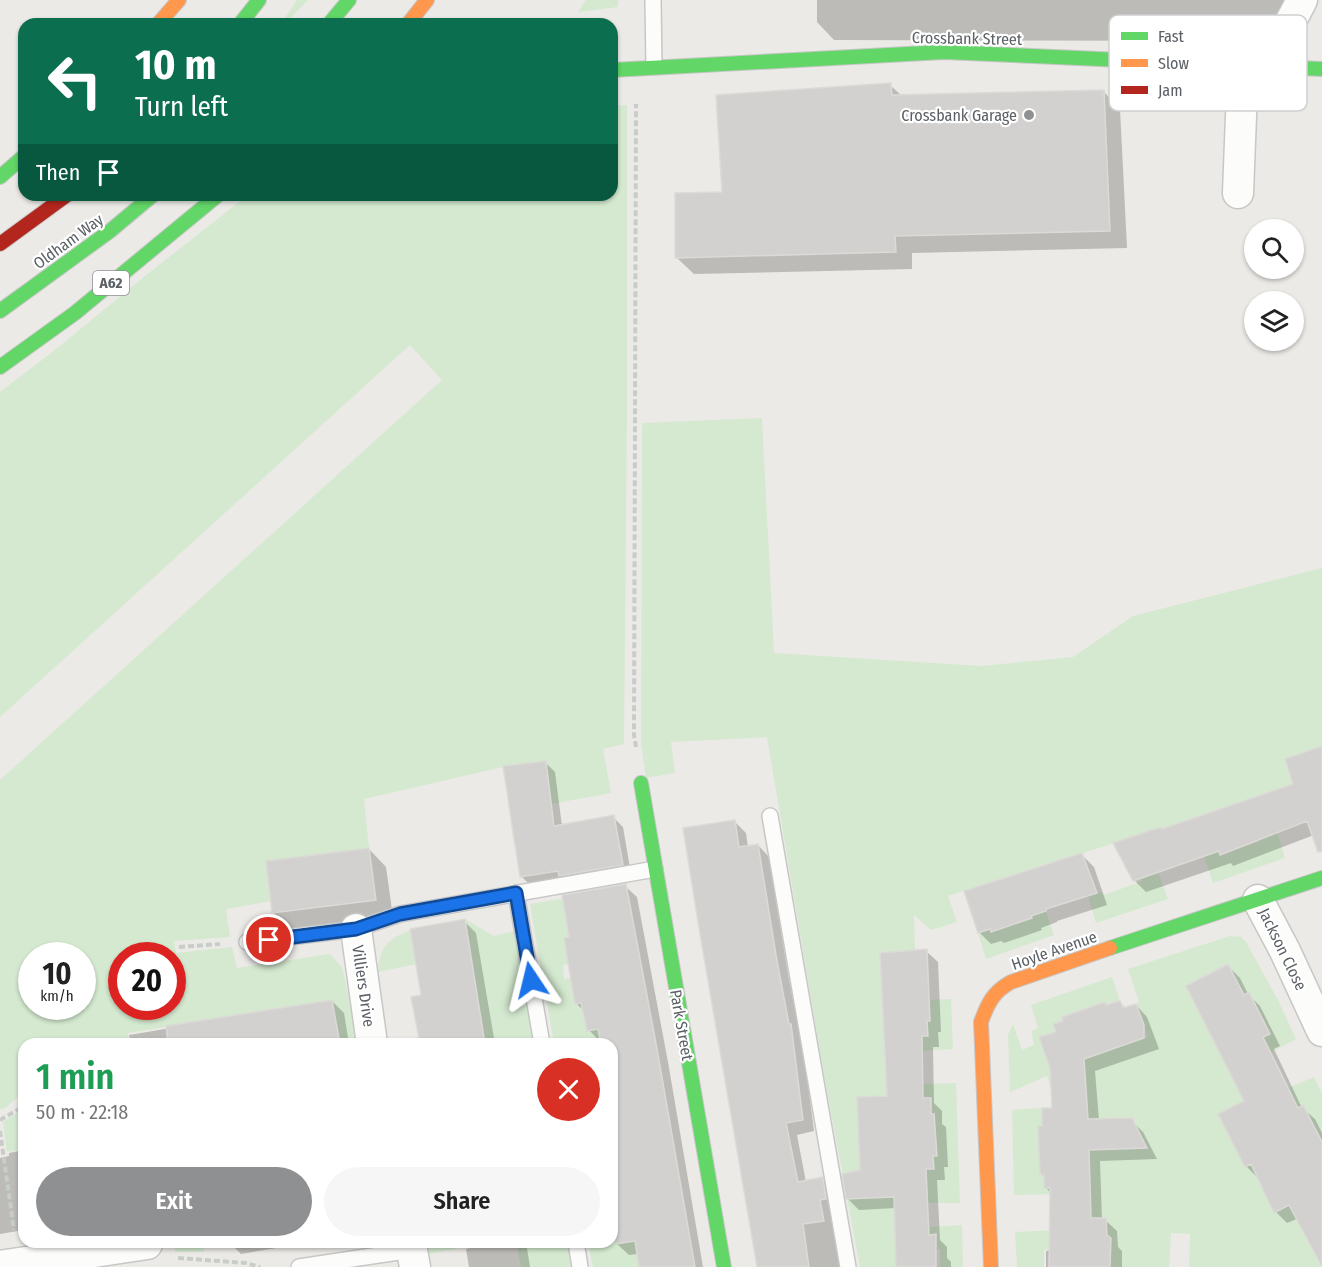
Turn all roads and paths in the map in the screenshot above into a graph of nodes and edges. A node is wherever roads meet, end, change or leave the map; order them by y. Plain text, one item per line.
1 (179, 0) edge
2 (259, 0) edge
3 (349, 0) edge
4 (427, 0) edge
5 (653, 0) edge
6 (1302, 0) edge
7 (1294, 15) edge
8 (163, 18) edge
9 (245, 18) edge
10 (334, 18) edge
11 (413, 18) edge
12 (1109, 59) edge
13 (654, 67) junction
14 (1307, 68) edge
15 (1322, 69) edge
16 (618, 70) edge
17 (636, 100) dead end
18 (1241, 111) edge
19 (18, 161) edge
20 (0, 177) edge
21 (1238, 193) dead end
22 (58, 201) edge
23 (146, 201) edge
24 (211, 201) edge
25 (0, 244) edge
26 (0, 311) edge
27 (0, 368) edge
28 (634, 735) dead end
29 (641, 783) dead end
30 (770, 816) dead end
31 (655, 869) junction
32 (1322, 878) edge
33 (516, 893) junction
34 (1258, 900) junction
35 (356, 929) junction
36 (247, 942) joint
37 (186, 946) edge
38 (1322, 1031) edge
39 (371, 1038) edge
40 (541, 1038) edge
41 (18, 1110) edge
42 (0, 1120) edge
43 (0, 1131) edge
44 (15, 1234) dead end
45 (577, 1248) edge
46 (157, 1250) edge
47 (413, 1253) edge
48 (93, 1260) edge
49 (0, 1266) edge
50 (260, 1267) edge
51 (299, 1267) edge
52 (580, 1267) edge
53 (724, 1267) edge
54 (848, 1267) edge
55 (991, 1267) edge

1 - 8 main road
2 - 9 main road
3 - 10 main road
4 - 11 main road
5 - 13 lane
6 - 7 street
12 - 13 main road, Crossbank Street
13 - 16 main road, Crossbank Street
14 - 15 main road, Crossbank Street
17 - 28 path
18 - 21 street
19 - 20 main road
22 - 25 main road
23 - 26 main road, Oldham Way / A62
24 - 27 main road, A62
29 - 31 main road, Park Street
30 - 54 lane
31 - 33 lane
31 - 53 main road, Park Street
32 - 34 main road, Hoyle Avenue
33 - 35 lane
33 - 40 lane
34 - 38 street, Jackson Close
34 - 55 main road, Hoyle Avenue
35 - 36 lane
35 - 39 street, Villiers Drive
36 - 37 path
41 - 42 path
43 - 44 path
45 - 52 lane
46 - 48 street
46 - 50 path
47 - 51 lane
48 - 49 street

